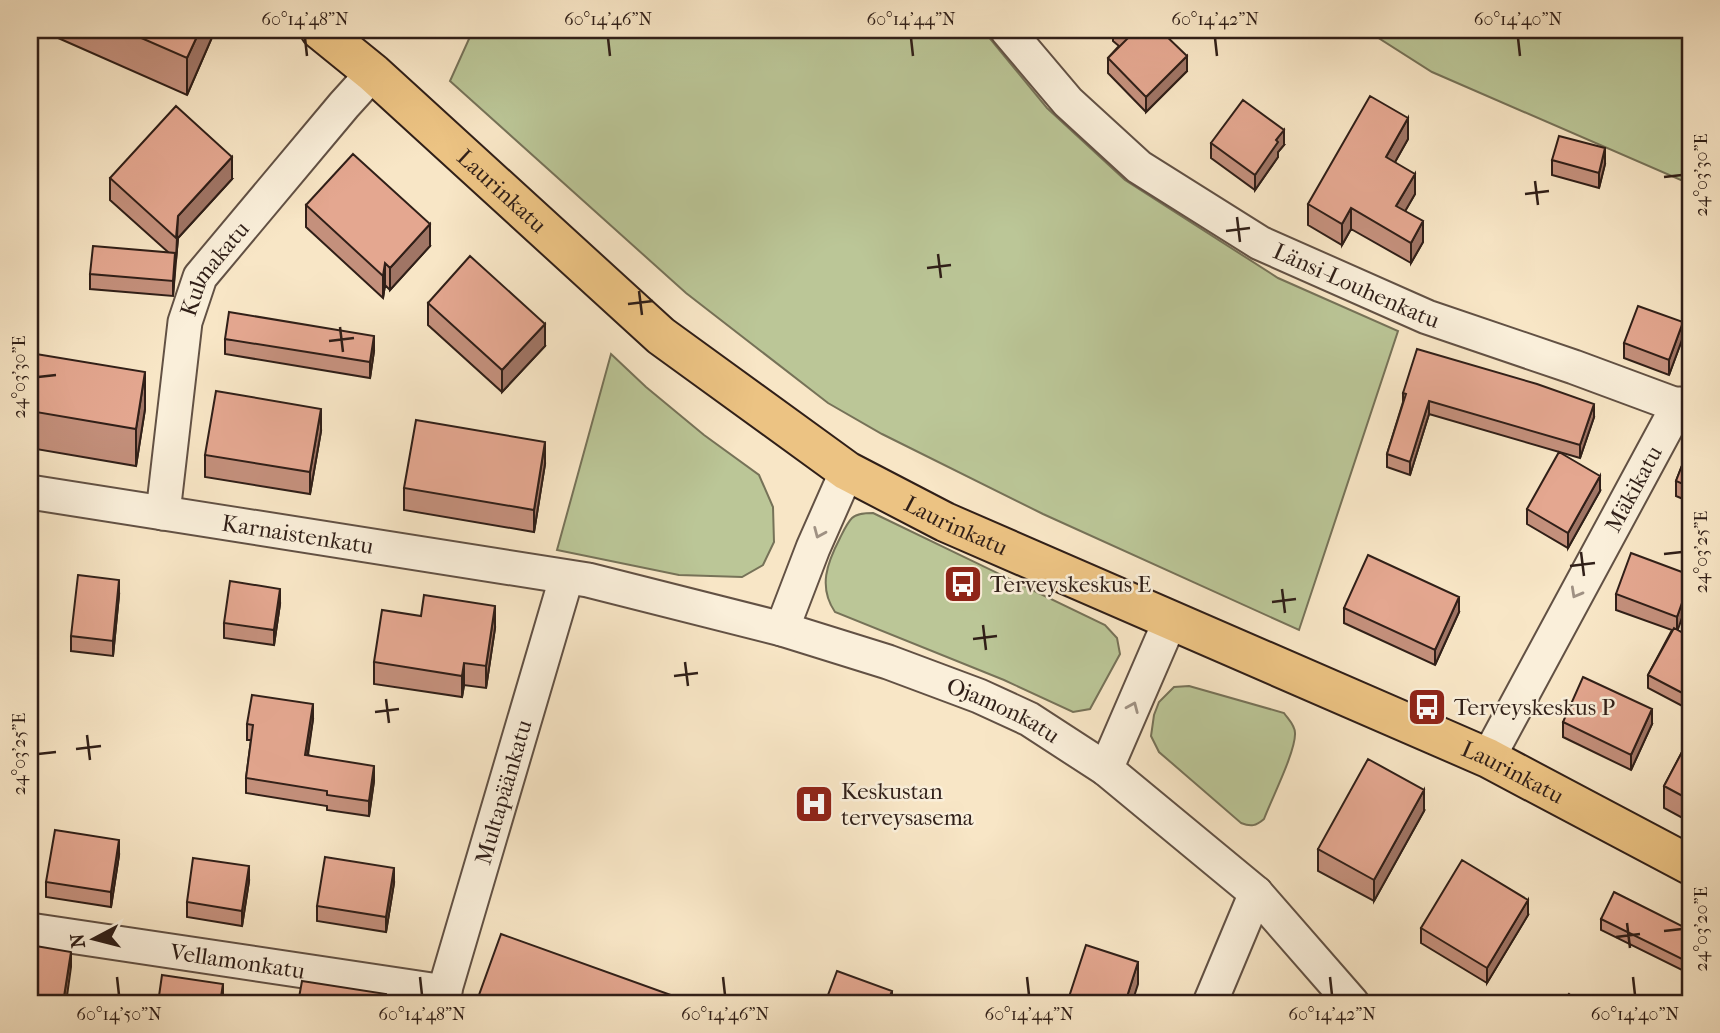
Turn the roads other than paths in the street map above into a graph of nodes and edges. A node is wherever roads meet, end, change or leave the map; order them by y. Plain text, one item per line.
1 (320, 30) edge
2 (1007, 30) edge
3 (373, 73) junction
4 (1685, 407) edge
5 (847, 471) junction
6 (30, 492) edge
7 (163, 513) junction
8 (566, 579) junction
9 (1170, 621) junction
10 (782, 629) junction
11 (1488, 758) junction
12 (1106, 769) junction
13 (1690, 865) edge
14 (1256, 893) junction
15 (30, 930) edge
16 (443, 998) edge
17 (1210, 1003) edge
18 (1352, 1003) edge

1 - 3 main road, Laurinkatu
2 - 4 street, Länsi-Louhenkatu
3 - 5 main road, Laurinkatu
3 - 7 street, Kulmakatu
4 -> 11 street, Mäkikatu
5 - 9 main road, Laurinkatu
5 -> 10 street
6 - 7 street, Karnaistenkatu
7 - 8 street, Karnaistenkatu
8 - 10 street, Ojamonkatu
8 - 16 street, Multapäänkatu
9 - 11 main road, Laurinkatu
12 -> 9 street
10 - 12 street, Ojamonkatu
11 - 13 main road, Laurinkatu
12 - 14 street, Ojamonkatu
14 - 17 street
14 - 18 street, Ojamonkatu
15 - 16 street, Vellamonkatu

